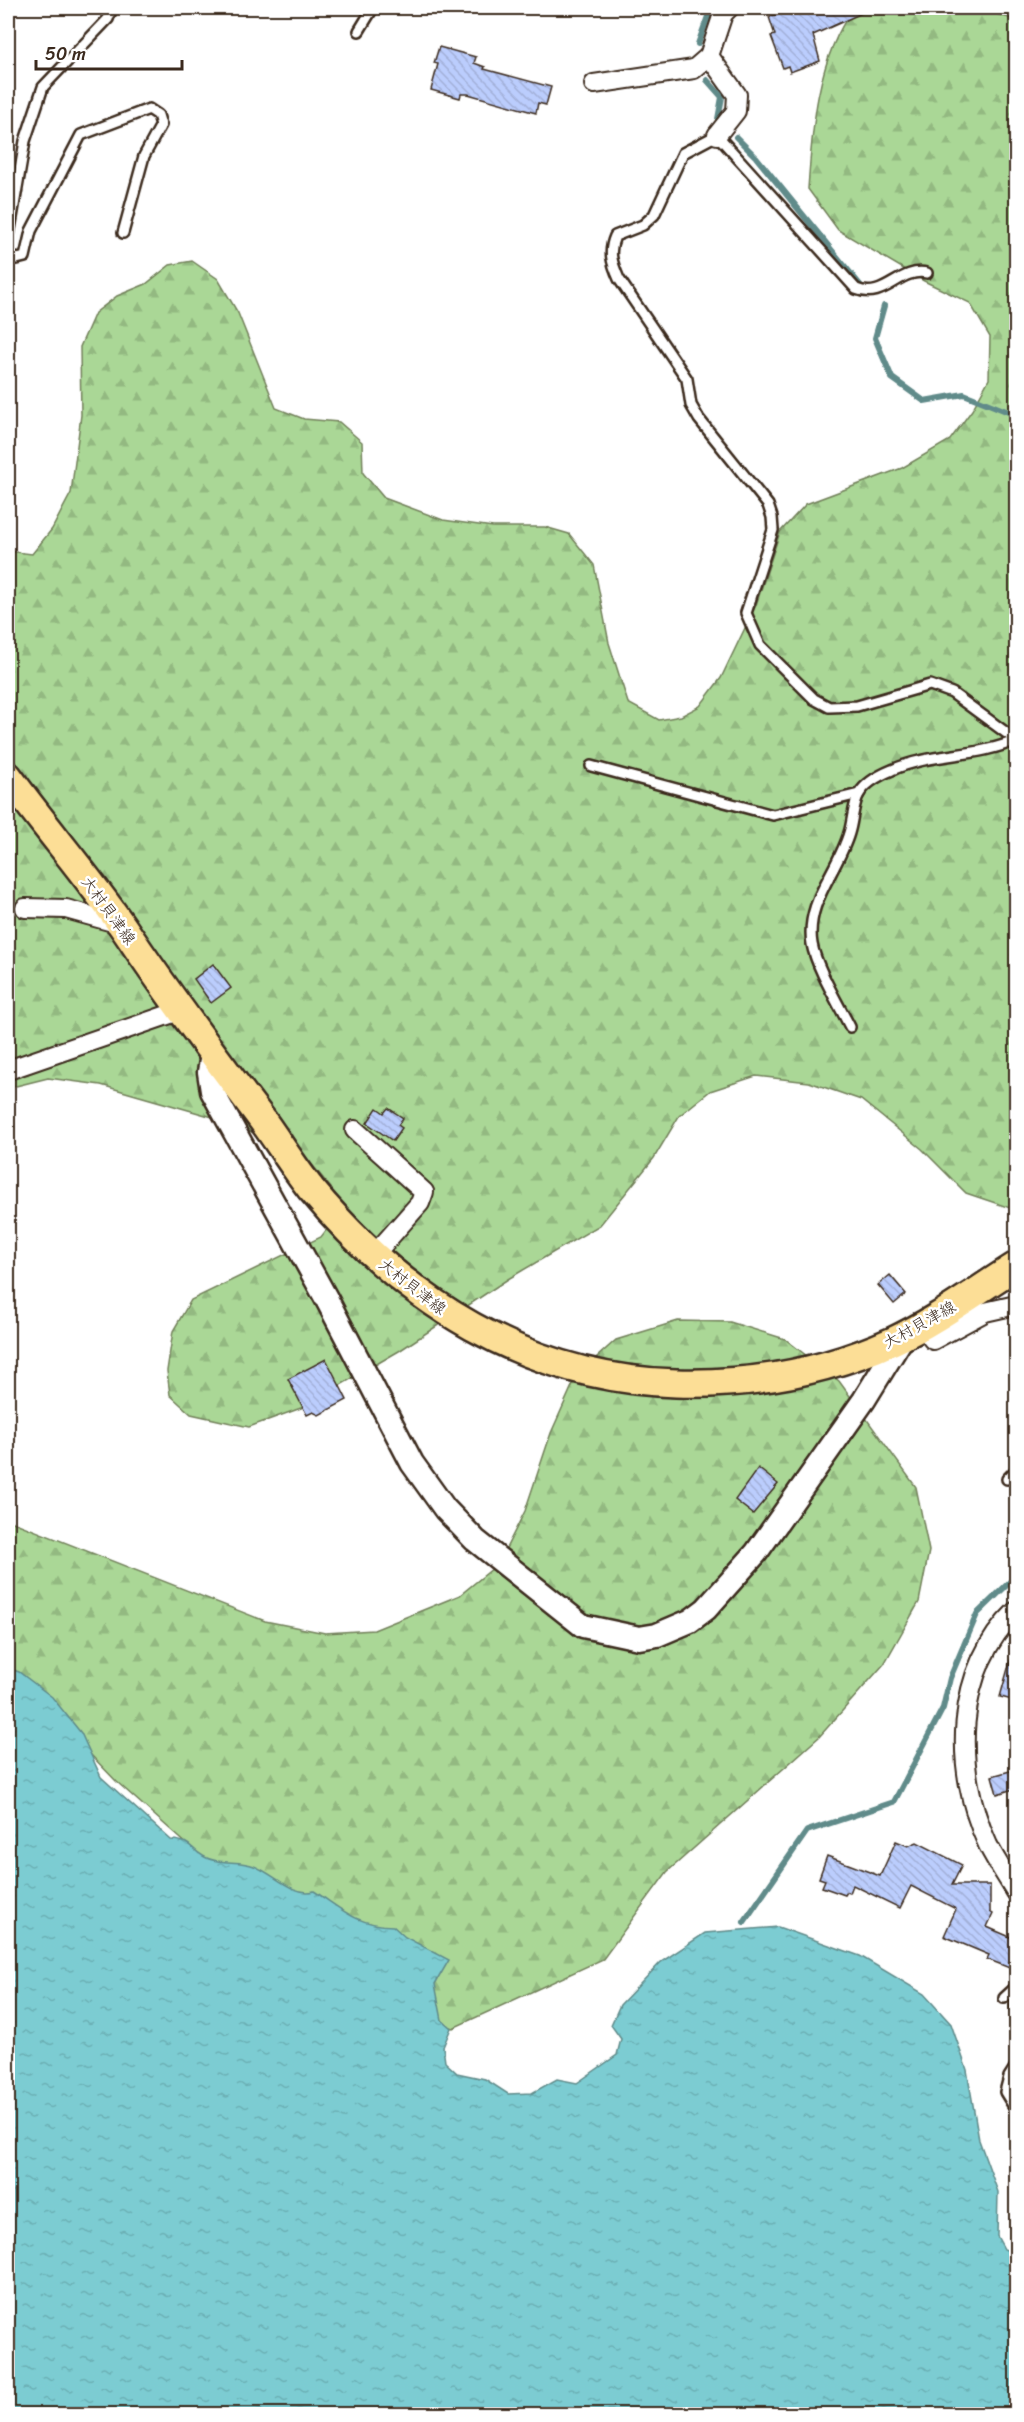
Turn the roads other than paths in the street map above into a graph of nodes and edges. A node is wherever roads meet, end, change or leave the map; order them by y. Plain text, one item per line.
1 (112, 8) edge
2 (373, 8) edge
3 (729, 8) edge
4 (359, 31) dead end
5 (709, 56) junction
6 (594, 84) dead end
7 (717, 135) junction
8 (123, 233) dead end
9 (8, 241) edge
10 (8, 254) edge
11 (927, 273) dead end
12 (1016, 740) edge
13 (591, 766) dead end
14 (8, 776) edge
15 (859, 794) junction
16 (25, 908) dead end
17 (120, 924) junction
18 (179, 1011) junction
19 (850, 1027) dead end
20 (212, 1055) junction
21 (8, 1070) edge
22 (355, 1130) dead end
23 (374, 1255) junction
24 (1017, 1266) edge
25 (1017, 1305) edge
26 (913, 1331) junction
27 (1017, 1470) edge
28 (1007, 1479) dead end
29 (1017, 1611) edge
30 (1017, 1892) edge
31 (1017, 1987) edge
32 (1004, 1998) dead end
33 (1017, 2066) edge
34 (1017, 2110) edge

1 - 9 lane
2 - 4 lane
3 - 5 street
5 - 6 street
5 - 7 street
7 - 11 lane
7 - 12 lane
8 - 10 lane
12 - 15 lane
13 - 15 lane
14 - 17 main road, 大村貝津線
15 - 19 lane
16 - 17 street
17 - 18 main road, 大村貝津線
18 - 20 main road, 大村貝津線
18 - 21 street
20 - 23 main road, 大村貝津線
20 - 26 street
22 - 23 street
23 - 26 main road, 大村貝津線
24 - 26 main road, 大村貝津線
25 - 26 street
27 - 28 lane
29 - 30 street
31 - 32 lane
33 - 34 lane

